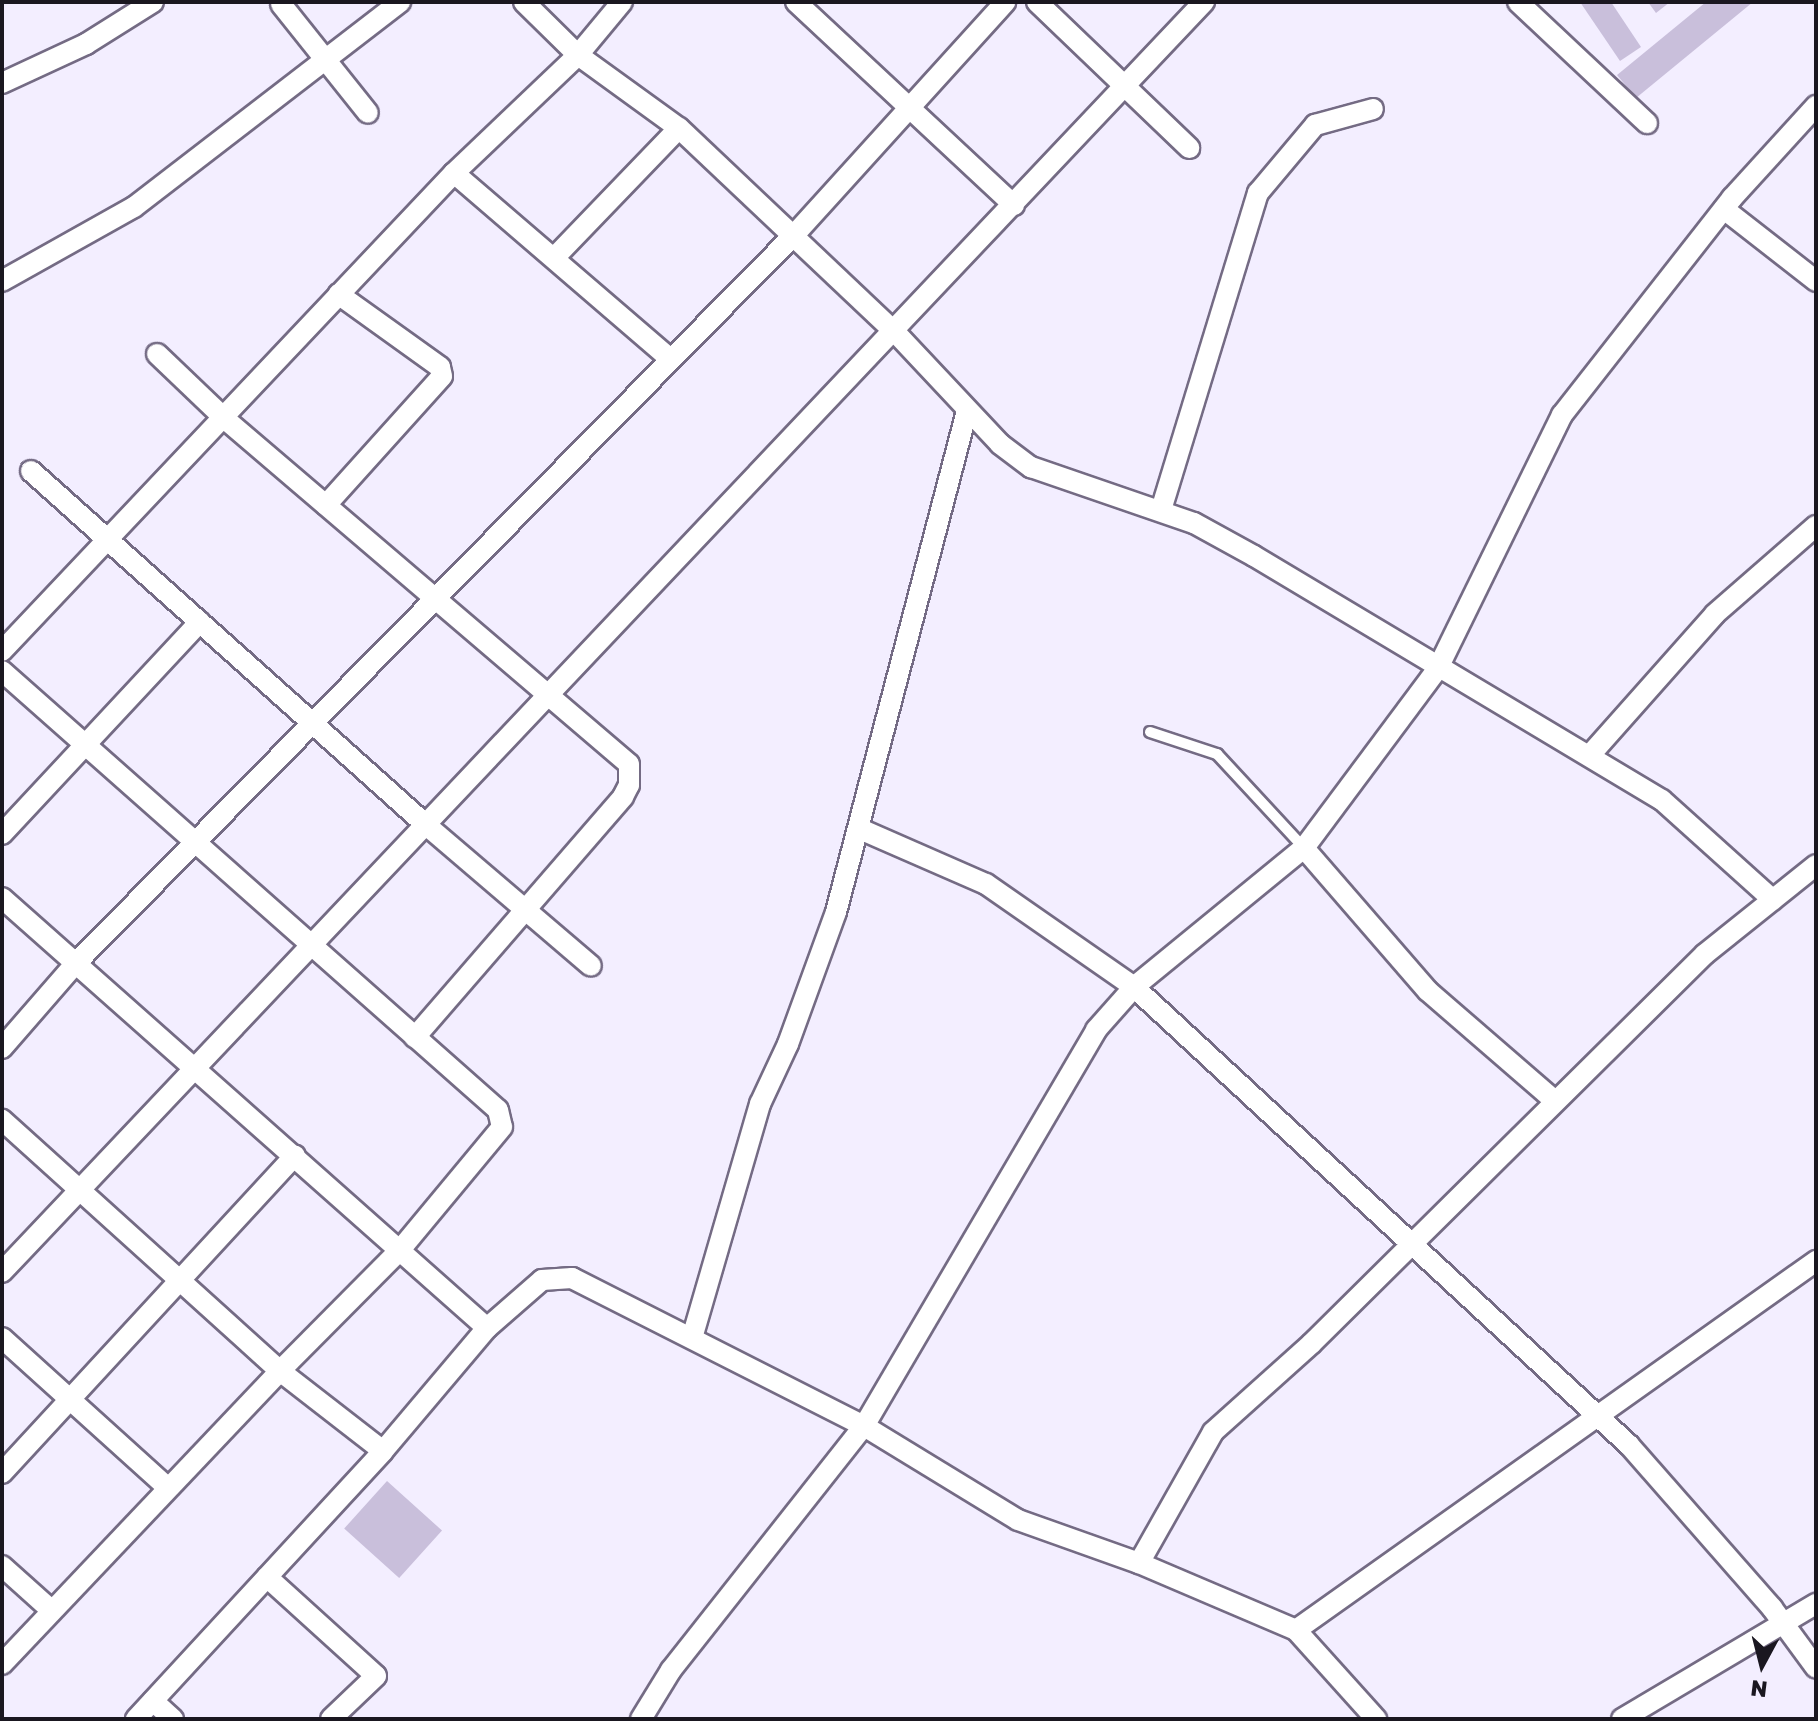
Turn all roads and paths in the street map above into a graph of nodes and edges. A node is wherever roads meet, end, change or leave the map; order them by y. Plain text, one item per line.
1 (153, 2) edge
2 (400, 2) edge
3 (524, 2) edge
4 (622, 2) edge
5 (796, 2) edge
6 (1005, 2) edge
7 (1037, 2) edge
8 (1204, 2) edge
9 (1518, 2) edge
10 (281, 4) dead end
11 (578, 55) junction
12 (326, 59) junction
13 (2, 83) edge
14 (1125, 86) junction
15 (910, 104) junction
16 (1816, 106) edge
17 (1373, 109) dead end
18 (368, 113) dead end
19 (1647, 123) dead end
20 (679, 128) junction
21 (1189, 148) dead end
22 (454, 173) junction
23 (1014, 205) junction
24 (1724, 209) junction
25 (795, 234) junction
26 (554, 258) junction
27 (2, 281) edge
28 (1816, 281) edge
29 (338, 294) junction
30 (895, 332) junction
31 (157, 354) dead end
32 (669, 358) junction
33 (967, 411) junction
34 (225, 419) junction
35 (31, 471) dead end
36 (326, 505) junction
37 (1161, 510) junction
38 (1816, 526) edge
39 (109, 541) junction
40 (435, 598) junction
41 (200, 622) junction
42 (2, 651) edge
43 (1438, 668) junction
44 (2, 671) edge
45 (547, 694) junction
46 (312, 723) junction
47 (1150, 732) dead end
48 (84, 746) junction
49 (1590, 755) junction
50 (425, 824) junction
51 (860, 829) junction
52 (2, 834) edge
53 (193, 844) junction
54 (1304, 848) junction
55 (1811, 877) edge
56 (2, 898) edge
57 (1773, 900) junction
58 (527, 911) junction
59 (311, 944) junction
60 (76, 963) junction
61 (591, 966) dead end
62 (1134, 987) junction
63 (415, 1037) junction
64 (2, 1048) edge
65 (195, 1067) junction
66 (1555, 1101) junction
67 (2, 1120) edge
68 (295, 1155) junction
69 (80, 1190) junction
70 (1412, 1242) junction
71 (399, 1251) junction
72 (1816, 1261) edge
73 (2, 1272) edge
74 (180, 1280) junction
75 (487, 1328) junction
76 (2, 1338) edge
77 (692, 1338) junction
78 (280, 1371) junction
79 (70, 1399) junction
80 (1597, 1415) junction
81 (864, 1426) junction
82 (383, 1451) junction
83 (2, 1473) edge
84 (166, 1486) junction
85 (1139, 1563) junction
86 (2, 1566) edge
87 (267, 1577) junction
88 (1816, 1604) edge
89 (51, 1610) junction
90 (1783, 1623) junction
91 (1296, 1630) junction
92 (2, 1664) edge
93 (1816, 1668) edge
94 (153, 1701) junction
95 (136, 1719) edge
96 (173, 1719) edge
97 (331, 1719) edge
98 (641, 1719) edge
99 (1376, 1719) edge
100 (1622, 1719) edge

1 - 13 street
2 - 12 street
3 - 11 street
4 - 11 street
5 - 15 street
6 - 15 street
7 - 14 street
8 - 14 street
9 - 19 street
10 - 12 street
11 - 20 street
11 - 22 street
12 - 18 street
12 - 27 street
14 - 21 street
14 - 23 street
15 - 23 street
15 - 25 street
16 - 24 street
17 - 37 street
20 - 25 street
20 - 26 street
22 - 26 street
22 - 29 street
23 - 30 street
24 - 28 street
24 - 43 street
25 - 30 street
25 - 32 street
26 - 32 street
29 - 34 street
29 - 36 street
30 - 33 street
30 - 45 street
31 - 34 street
32 - 40 street
33 - 37 street
33 - 51 street
34 - 36 street
34 - 39 street
35 - 39 street
36 - 40 street
37 - 43 street
38 - 49 street
39 - 41 street
39 - 42 street
40 - 45 street
40 - 46 street
41 - 46 street
41 - 48 street
43 - 49 street
43 - 54 street
44 - 48 street
45 - 50 street
45 - 58 street
46 - 50 street
46 - 53 street
47 - 54 lane
48 - 52 street
48 - 53 street
49 - 57 street
50 - 58 street
50 - 59 street
51 - 62 street
51 - 77 street
53 - 59 street
53 - 60 street
54 - 62 street
54 - 66 street
55 - 57 street
56 - 60 street
57 - 66 street
58 - 61 street
58 - 63 street
59 - 63 street
59 - 65 street
60 - 64 street
60 - 65 street
62 - 70 street
62 - 81 street
63 - 71 street
65 - 68 street
65 - 69 street
66 - 70 street
67 - 69 street
68 - 71 street
68 - 74 street
69 - 73 street
69 - 74 street
70 - 80 street
70 - 85 street
71 - 75 street
71 - 78 street
72 - 80 street
74 - 78 street
74 - 79 street
75 - 77 street
75 - 82 street
76 - 79 street
77 - 81 street
78 - 82 street
78 - 84 street
79 - 83 street
79 - 84 street
80 - 90 street
80 - 91 street
81 - 85 street
81 - 98 street
82 - 87 street
84 - 89 street
85 - 91 street
86 - 89 street
87 - 94 street
87 - 97 street
88 - 90 street
89 - 92 street
90 - 93 street
90 - 100 street
91 - 99 street
94 - 95 street
94 - 96 street

